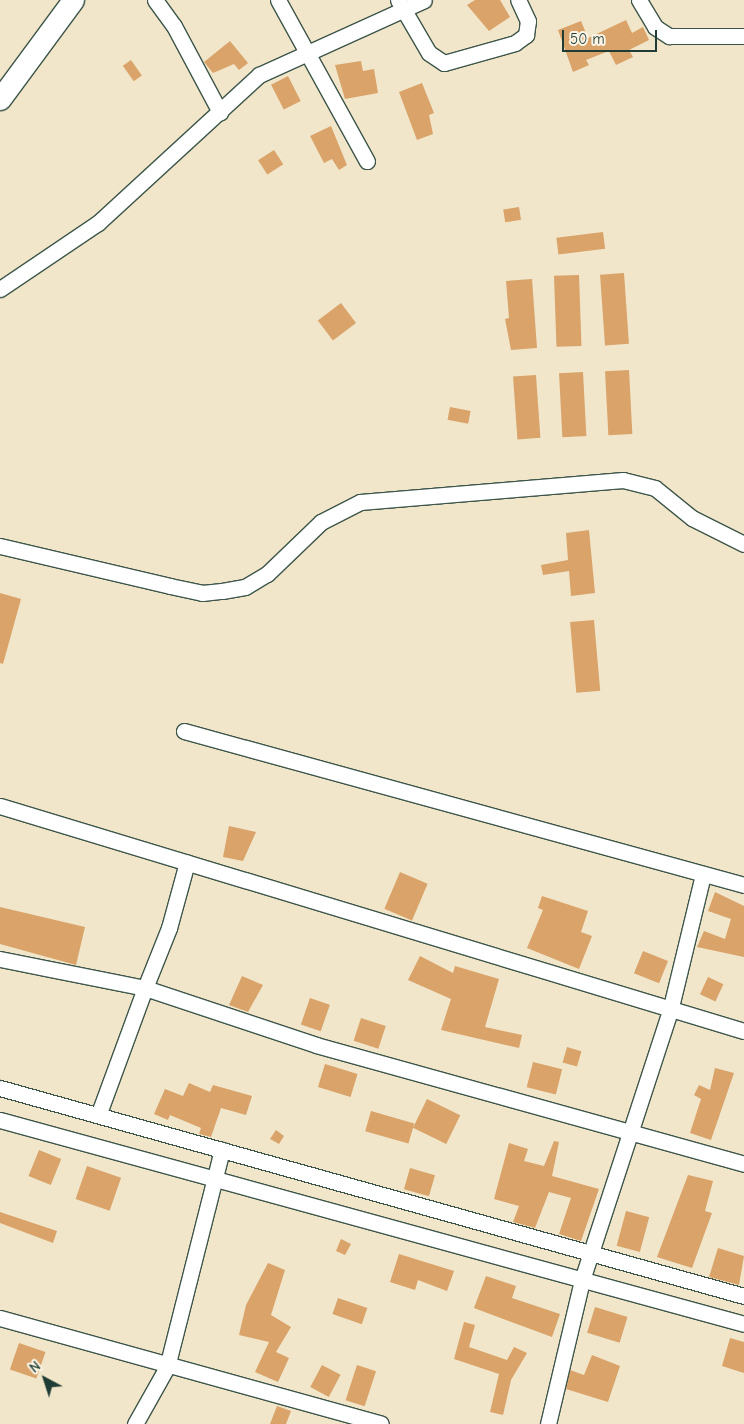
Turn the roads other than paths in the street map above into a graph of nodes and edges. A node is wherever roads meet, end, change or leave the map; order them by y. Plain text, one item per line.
1 (73, 0) edge
2 (155, 0) edge
3 (278, 0) edge
4 (424, 0) edge
5 (518, 0) edge
6 (639, 0) edge
7 (400, 4) edge
8 (744, 36) edge
9 (308, 50) junction
10 (0, 99) edge
11 (220, 112) junction
12 (367, 161) dead end
13 (0, 289) edge
14 (744, 544) edge
15 (0, 546) edge
16 (184, 731) dead end
17 (0, 806) edge
18 (187, 862) junction
19 (702, 875) junction
20 (744, 886) edge
21 (0, 959) edge
22 (144, 988) junction
23 (670, 1010) junction
24 (744, 1031) edge
25 (0, 1088) edge
26 (100, 1113) junction
27 (0, 1120) edge
28 (631, 1132) junction
29 (222, 1150) junction
30 (744, 1164) edge
31 (213, 1179) junction
32 (590, 1253) junction
33 (582, 1280) junction
34 (744, 1296) edge
35 (0, 1318) edge
36 (744, 1324) edge
37 (167, 1368) junction
38 (135, 1424) edge
39 (381, 1424) edge
40 (548, 1424) edge

1 - 10 street
2 - 11 street
3 - 9 street
4 - 7 street
5 - 7 street
6 - 8 street
7 - 9 street
9 - 11 street
9 - 12 street
11 - 13 street
14 - 15 street
16 - 19 street
17 - 18 street
18 - 22 street
18 - 23 street
19 - 20 street
19 - 23 street
21 - 22 street
22 - 26 street
22 - 28 street
23 - 24 street
23 - 28 street
25 - 26 street
26 - 29 street
27 - 31 street
28 - 30 street
28 - 32 street
29 - 31 street
29 - 32 street
31 - 33 street
31 - 37 street
32 - 33 street
32 - 34 street
33 - 36 street
33 - 40 street
35 - 37 street
37 - 38 street
37 - 39 street

